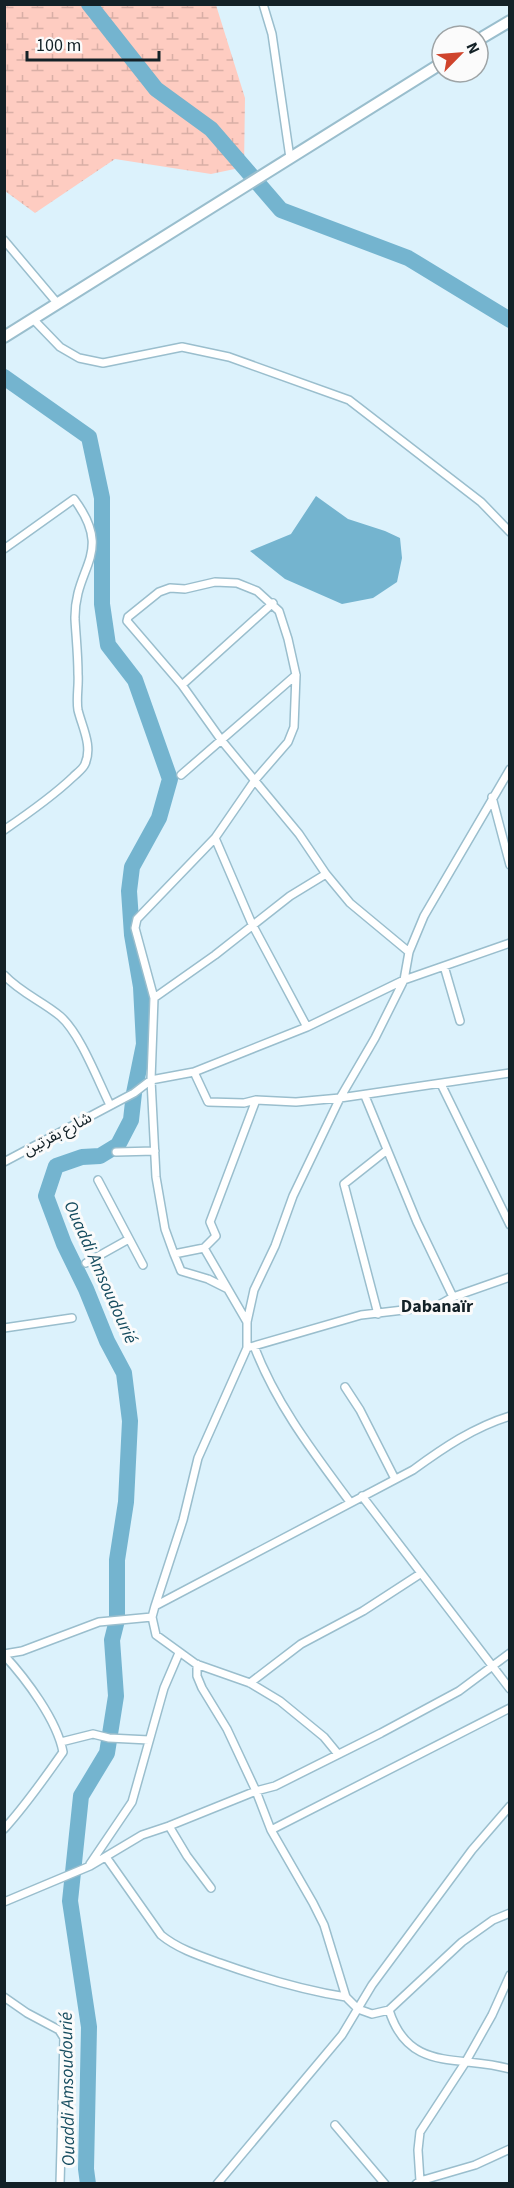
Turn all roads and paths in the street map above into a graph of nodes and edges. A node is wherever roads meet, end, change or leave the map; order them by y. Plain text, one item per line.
1 (264, 4) edge
2 (510, 21) edge
3 (490, 33) edge
4 (430, 70) edge
5 (290, 158) junction
6 (4, 240) edge
7 (58, 304) junction
8 (33, 320) junction
9 (4, 337) edge
10 (510, 532) edge
11 (4, 549) edge
12 (273, 603) junction
13 (296, 675) junction
14 (182, 685) junction
15 (222, 741) junction
16 (510, 769) edge
17 (181, 775) dead end
18 (255, 780) junction
19 (492, 797) junction
20 (4, 830) edge
21 (215, 838) junction
22 (510, 865) edge
23 (326, 874) junction
24 (252, 924) junction
25 (510, 943) edge
26 (409, 952) junction
27 (444, 966) junction
28 (4, 975) edge
29 (404, 980) junction
30 (154, 998) junction
31 (460, 1021) dead end
32 (307, 1027) junction
33 (194, 1072) junction
34 (510, 1073) edge
35 (151, 1080) junction
36 (441, 1084) junction
37 (365, 1096) junction
38 (340, 1098) junction
39 (256, 1100) junction
40 (111, 1105) junction
41 (155, 1150) junction
42 (387, 1150) junction
43 (116, 1152) dead end
44 (4, 1162) edge
45 (98, 1180) dead end
46 (510, 1225) edge
47 (129, 1239) junction
48 (204, 1248) junction
49 (174, 1254) junction
50 (86, 1263) dead end
51 (143, 1265) dead end
52 (510, 1277) edge
53 (227, 1288) junction
54 (453, 1297) junction
55 (378, 1314) junction
56 (72, 1318) dead end
57 (247, 1322) junction
58 (4, 1328) edge
59 (250, 1347) junction
60 (345, 1387) dead end
61 (510, 1416) edge
62 (395, 1479) junction
63 (362, 1496) junction
64 (350, 1502) junction
65 (420, 1574) junction
66 (155, 1606) junction
67 (152, 1617) junction
68 (179, 1653) junction
69 (510, 1653) edge
70 (4, 1655) edge
71 (197, 1664) junction
72 (493, 1666) junction
73 (250, 1683) junction
74 (510, 1689) edge
75 (510, 1708) edge
76 (149, 1740) junction
77 (61, 1742) junction
78 (338, 1754) junction
79 (256, 1791) junction
80 (510, 1806) edge
81 (169, 1826) junction
82 (4, 1830) edge
83 (271, 1830) junction
84 (105, 1857) junction
85 (90, 1866) junction
86 (211, 1888) dead end
87 (4, 1902) edge
88 (510, 1913) edge
89 (510, 1975) edge
90 (4, 1997) edge
91 (346, 1997) junction
92 (358, 2009) junction
93 (389, 2010) junction
94 (465, 2063) junction
95 (510, 2069) edge
96 (335, 2126) dead end
97 (510, 2149) edge
98 (418, 2182) edge
99 (60, 2184) edge
100 (217, 2184) edge
101 (385, 2184) edge

1 - 5 street
2 - 3 street
4 - 5 street
5 - 7 street
6 - 7 street
7 - 8 street
8 - 9 street
8 - 10 street
11 - 20 street
12 - 13 street
12 - 14 street
12 - 14 street
13 - 15 street
13 - 18 street
14 - 15 street
15 - 17 street
15 - 18 street
16 - 19 street
18 - 21 street
18 - 23 street
19 - 22 street
19 - 26 street
21 - 24 street
21 - 30 street
23 - 24 street
23 - 26 street
24 - 30 street
24 - 32 street
25 - 27 street
26 - 29 street
27 - 29 street
27 - 31 street
28 - 40 street
29 - 32 street
29 - 38 street
30 - 35 street
32 - 33 street
33 - 35 street
33 - 39 street
34 - 36 street
35 - 40 street, شارع بقرتين
35 - 41 street
36 - 37 street
36 - 46 street
37 - 38 street
37 - 42 street
38 - 39 street
38 - 57 street
39 - 48 street
40 - 44 street, شارع بقرتين
41 - 43 street
41 - 49 street
42 - 54 street
42 - 55 street
45 - 47 street
47 - 50 street
47 - 51 street
48 - 49 street
48 - 53 street
49 - 53 street
52 - 54 street
53 - 57 street
54 - 55 street
55 - 59 street
56 - 58 street
57 - 59 street
59 - 64 street
59 - 66 street
60 - 62 street
61 - 62 street
62 - 63 street
63 - 64 street
63 - 65 street
64 - 66 street
65 - 72 street
65 - 73 street
66 - 67 street
67 - 68 street
67 - 70 street
68 - 71 street
68 - 76 street
69 - 72 street
70 - 77 street
71 - 73 street
71 - 79 street
72 - 74 street
72 - 78 street
73 - 78 street
75 - 83 street
76 - 77 street
76 - 85 street
77 - 82 street
78 - 79 street
79 - 81 street
79 - 83 street
80 - 92 street
81 - 84 street
81 - 86 street
83 - 91 street
84 - 85 street
84 - 91 street
85 - 87 street
88 - 93 street
89 - 94 street
90 - 99 street
91 - 92 street
92 - 93 street
92 - 100 street
93 - 94 street
94 - 95 street
94 - 98 street
96 - 101 street
97 - 98 street

